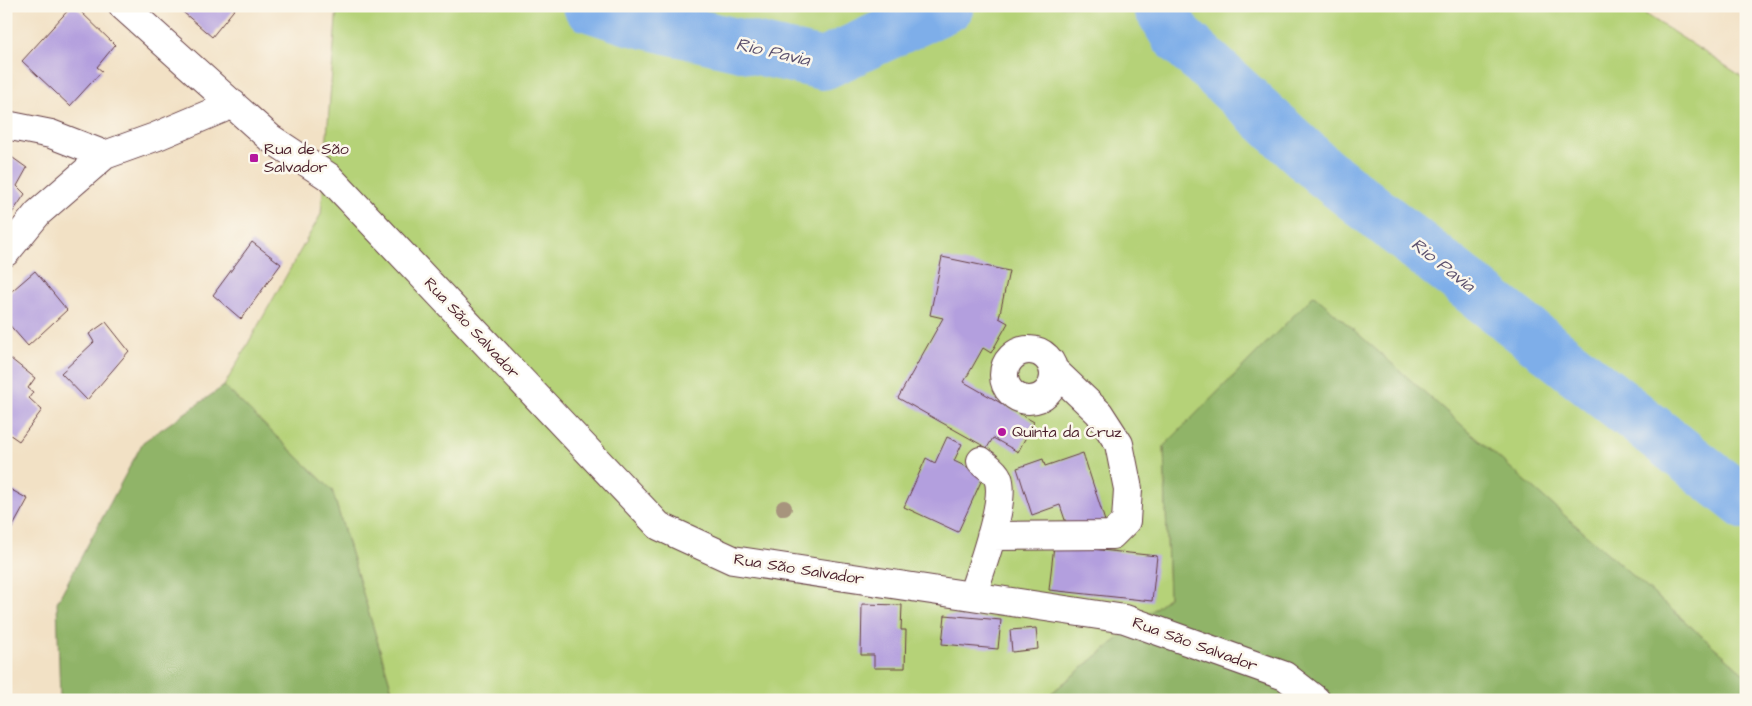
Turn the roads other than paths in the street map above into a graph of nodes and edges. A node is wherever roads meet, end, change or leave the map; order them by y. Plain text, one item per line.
1 (124, 6) edge
2 (233, 104) junction
3 (6, 125) edge
4 (105, 155) junction
5 (6, 252) edge
6 (1054, 370) dead end
7 (981, 461) dead end
8 (991, 536) junction
9 (972, 596) junction
10 (1316, 700) edge

1 - 2 street, Rua São Salvador
2 - 4 street
2 - 9 street, Rua São Salvador
3 - 4 street
4 - 5 street
6 - 8 street
7 - 8 street
8 - 9 street
9 - 10 street, Rua São Salvador

